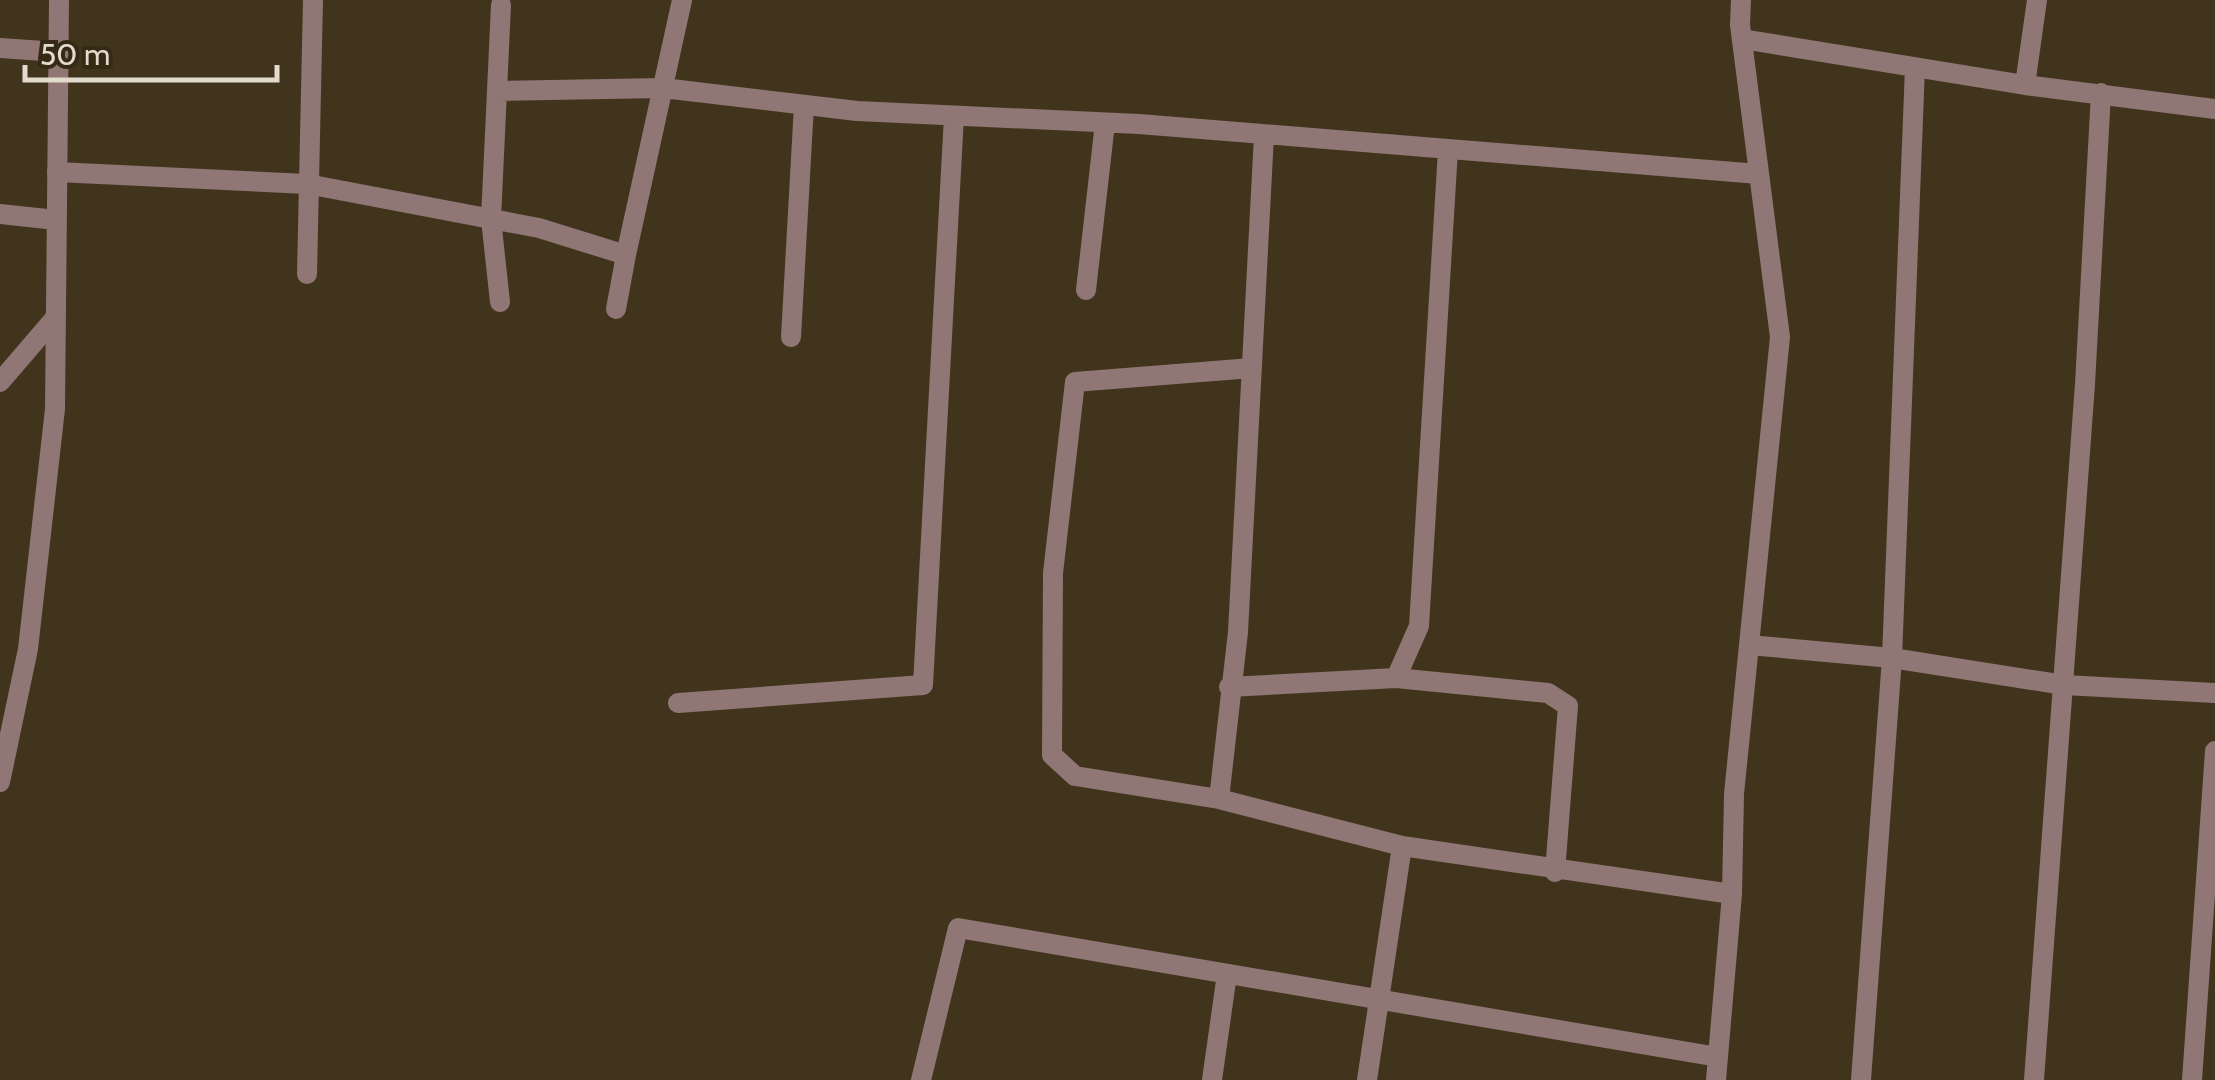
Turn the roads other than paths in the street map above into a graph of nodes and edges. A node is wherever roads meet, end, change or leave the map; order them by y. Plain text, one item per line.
1 (59, 0) edge
2 (313, 0) edge
3 (682, 0) edge
4 (1741, 0) edge
5 (2037, 0) edge
6 (501, 4) dead end
7 (1742, 39) junction
8 (0, 48) edge
9 (58, 52) junction
10 (1915, 67) junction
11 (2025, 85) junction
12 (663, 88) junction
13 (497, 90) junction
14 (2100, 94) junction
15 (804, 105) junction
16 (2215, 109) edge
17 (954, 116) junction
18 (1105, 123) junction
19 (1264, 135) junction
20 (1448, 150) junction
21 (57, 172) junction
22 (1759, 174) junction
23 (306, 184) junction
24 (0, 214) edge
25 (491, 219) junction
26 (56, 220) junction
27 (626, 256) junction
28 (307, 274) dead end
29 (1086, 290) dead end
30 (500, 302) dead end
31 (616, 309) dead end
32 (56, 318) junction
33 (791, 337) dead end
34 (1252, 368) junction
35 (0, 382) edge
36 (1749, 646) junction
37 (1892, 658) junction
38 (1396, 678) junction
39 (2064, 685) junction
40 (1230, 687) junction
41 (2215, 693) edge
42 (678, 703) dead end
43 (2215, 751) edge
44 (0, 782) edge
45 (1219, 799) junction
46 (1402, 846) junction
47 (1555, 872) junction
48 (1732, 894) junction
49 (1227, 974) junction
50 (1380, 1000) junction
51 (1718, 1057) junction
52 (922, 1080) edge
53 (1212, 1080) edge
54 (1367, 1080) edge
55 (1716, 1080) edge
56 (1861, 1080) edge
57 (2034, 1080) edge
58 (2192, 1080) edge

1 - 9 street
2 - 23 street
3 - 12 street
4 - 7 street
5 - 11 street
6 - 13 street
7 - 10 street
7 - 22 street
8 - 9 street
9 - 21 street
10 - 11 street
10 - 37 street
11 - 14 street
12 - 13 street
12 - 15 street
12 - 27 street
13 - 25 street
14 - 16 street
14 - 39 street
15 - 17 street
15 - 33 street
17 - 18 street
17 - 42 street
18 - 19 street
18 - 29 street
19 - 20 street
19 - 34 street
20 - 22 street
20 - 38 street
21 - 23 street
21 - 26 street
22 - 36 street
23 - 25 street
23 - 28 street
24 - 26 street
25 - 27 street
25 - 30 street
26 - 32 street
27 - 31 street
32 - 35 street
32 - 44 street
34 - 40 street
34 - 45 street
36 - 37 street
36 - 48 street
37 - 39 street
37 - 56 street
38 - 40 street
38 - 47 street
39 - 41 street
39 - 57 street
40 - 45 street
43 - 58 street
45 - 46 street
46 - 47 street
46 - 50 street
47 - 48 street
48 - 51 street
49 - 50 street
49 - 52 street
49 - 53 street
50 - 51 street
50 - 54 street
51 - 55 street

